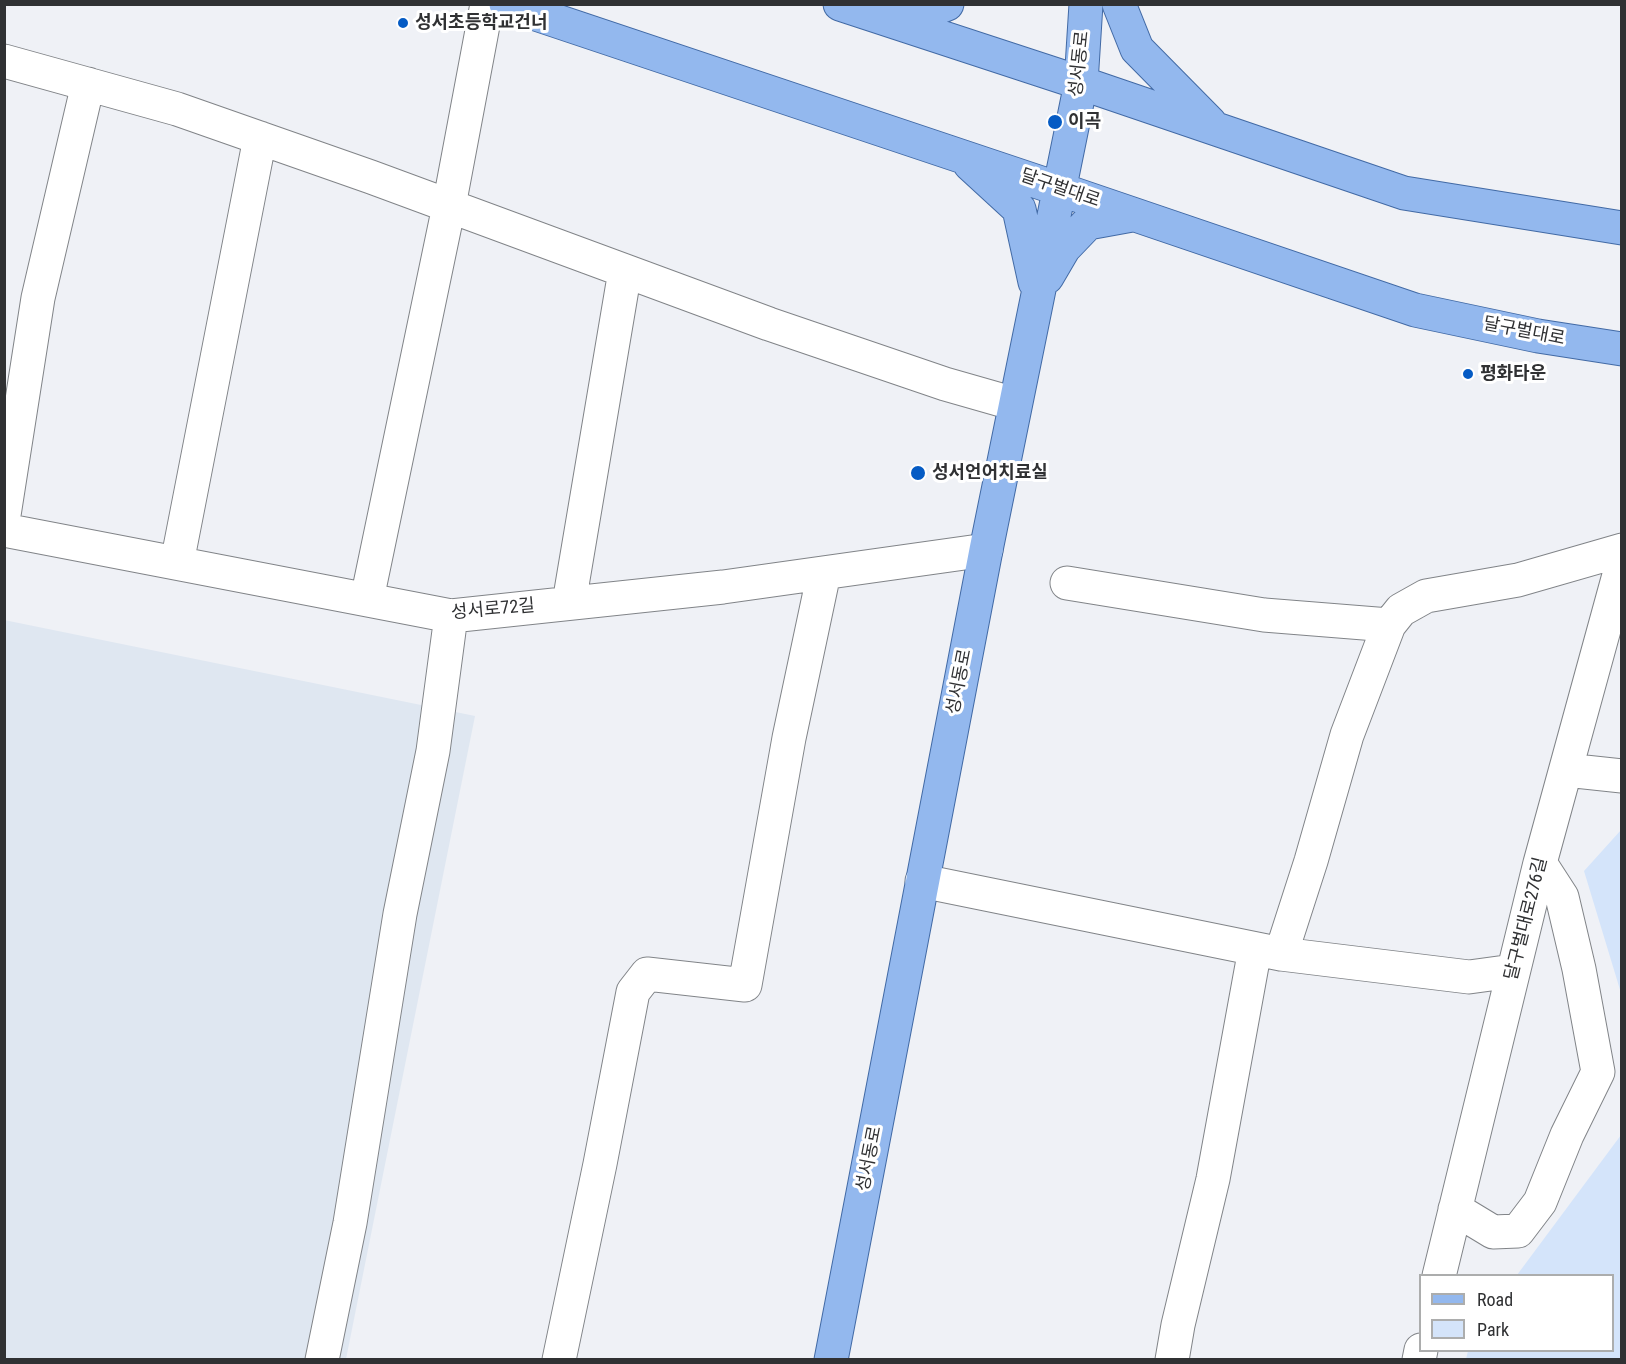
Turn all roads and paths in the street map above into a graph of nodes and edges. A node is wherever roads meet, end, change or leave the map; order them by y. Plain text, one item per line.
1 (487, 4) edge
2 (506, 4) edge
3 (840, 4) edge
4 (862, 4) edge
5 (947, 4) edge
6 (1086, 4) edge
7 (1119, 4) edge
8 (4, 61) edge
9 (1081, 82) junction
10 (88, 84) junction
11 (1215, 128) junction
12 (260, 138) junction
13 (963, 157) junction
14 (1059, 189) junction
15 (449, 206) junction
16 (1135, 215) junction
17 (1622, 228) edge
18 (625, 271) junction
19 (1037, 294) junction
20 (1622, 349) edge
21 (1015, 404) junction
22 (4, 515) edge
23 (4, 531) edge
24 (986, 550) junction
25 (1622, 550) edge
26 (177, 563) junction
27 (1622, 564) edge
28 (824, 573) junction
29 (1067, 584) dead end
30 (367, 599) junction
31 (569, 603) junction
32 (451, 616) junction
33 (1389, 625) junction
34 (1566, 770) junction
35 (1622, 776) edge
36 (1540, 863) junction
37 (922, 881) junction
38 (1268, 951) junction
39 (1514, 971) junction
40 (1455, 1209) junction
41 (1439, 1274) edge
42 (322, 1359) edge
43 (559, 1359) edge
44 (831, 1359) edge
45 (1172, 1359) edge

1 - 15 street
2 - 13 main road, 달구벌대로
3 - 9 main road
4 - 5 main road
6 - 9 main road, 성서동로
7 - 11 main road
8 - 10 street
9 - 11 main road
9 - 14 main road, 성서동로
10 - 12 street
10 - 22 street
11 - 17 main road
12 - 15 street
12 - 26 street
13 - 14 main road, 달구벌대로
13 - 19 main road
14 - 16 main road, 달구벌대로
14 - 19 main road, 성서동로
15 - 18 street
15 - 30 street
16 - 19 main road
16 - 20 main road, 달구벌대로
18 - 21 street
18 - 31 street
19 - 21 main road, 성서동로
21 - 24 main road, 성서동로
23 - 26 street, 성서로72길
24 - 28 street, 성서로72길
24 - 37 main road, 성서동로
25 - 33 street
26 - 30 street, 성서로72길
27 - 34 street, 달구벌대로276길
28 - 31 street, 성서로72길
28 - 43 street
29 - 33 street
30 - 32 street, 성서로72길
31 - 32 street, 성서로72길
32 - 42 street
33 - 38 street
34 - 35 street
34 - 36 street, 달구벌대로276길
36 - 39 street, 달구벌대로276길
36 - 40 street
37 - 38 street
37 - 44 main road, 성서동로
38 - 39 street
38 - 45 street
39 - 40 street, 달구벌대로276길
40 - 41 street, 달구벌대로276길

